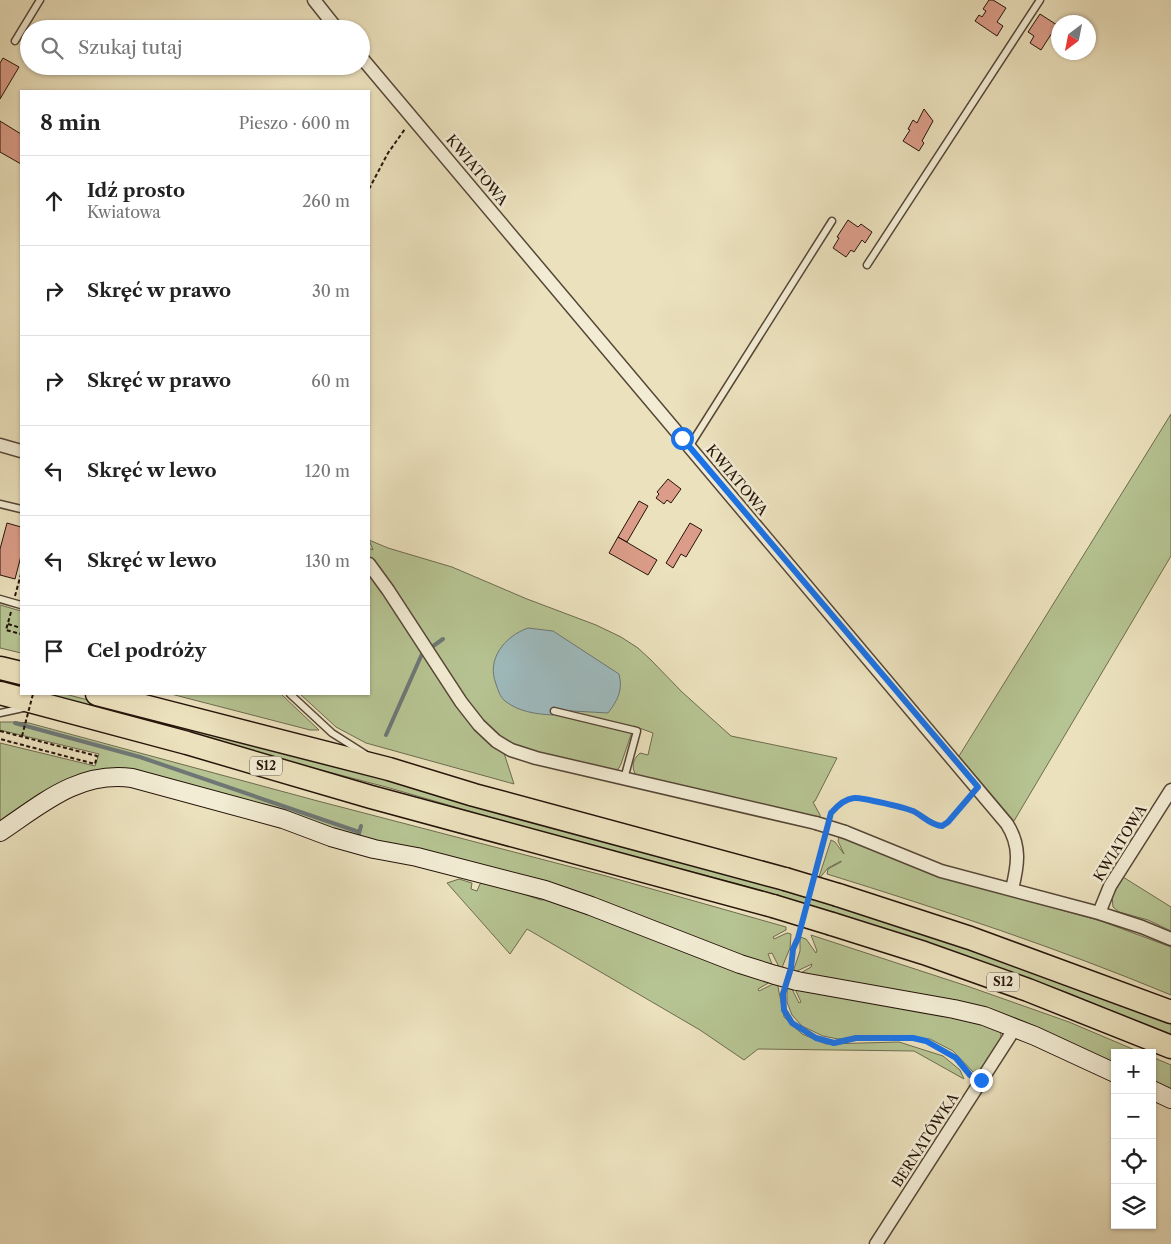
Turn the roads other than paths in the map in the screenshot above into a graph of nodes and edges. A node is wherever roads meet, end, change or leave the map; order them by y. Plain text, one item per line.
1 (40, 0) edge
2 (314, 0) edge
3 (1040, 0) edge
4 (28, 20) edge
5 (330, 20) edge
6 (20, 33) edge
7 (15, 41) dead end
8 (370, 67) edge
9 (832, 221) dead end
10 (867, 265) dead end
11 (0, 445) edge
12 (689, 447) junction
13 (20, 451) edge
14 (0, 504) edge
15 (20, 509) edge
16 (370, 565) edge
17 (0, 599) edge
18 (20, 604) edge
19 (0, 668) edge
20 (20, 673) edge
21 (0, 693) edge
22 (101, 695) edge
23 (291, 695) edge
24 (37, 699) edge
25 (554, 711) dead end
26 (0, 712) edge
27 (389, 769) junction
28 (624, 779) junction
29 (1171, 790) edge
30 (0, 832) edge
31 (1012, 889) junction
32 (1099, 913) junction
33 (1171, 939) edge
34 (1171, 1012) edge
35 (1014, 1028) junction
36 (1171, 1047) edge
37 (1111, 1071) edge
38 (1156, 1092) edge
39 (1171, 1099) edge
40 (876, 1244) edge

1 - 4 lane
2 - 5 street
3 - 10 lane
6 - 7 lane
8 - 12 street, KWIATOWA
9 - 12 lane
11 - 13 street
12 - 31 street, KWIATOWA
14 - 15 lane
16 - 28 street
17 - 18 lane
19 - 20 highway
21 - 24 highway, S12
22 - 27 highway, S12
23 - 27 lane
24 - 26 lane
24 - 36 highway, S12, bridge
25 - 28 lane
27 - 34 highway, S12, bridge
28 - 31 street, bridge
29 - 32 street, KWIATOWA
30 - 35 street
31 - 32 street
32 - 33 street
35 - 37 street
35 - 40 street, BERNATÓWKA
38 - 39 street

